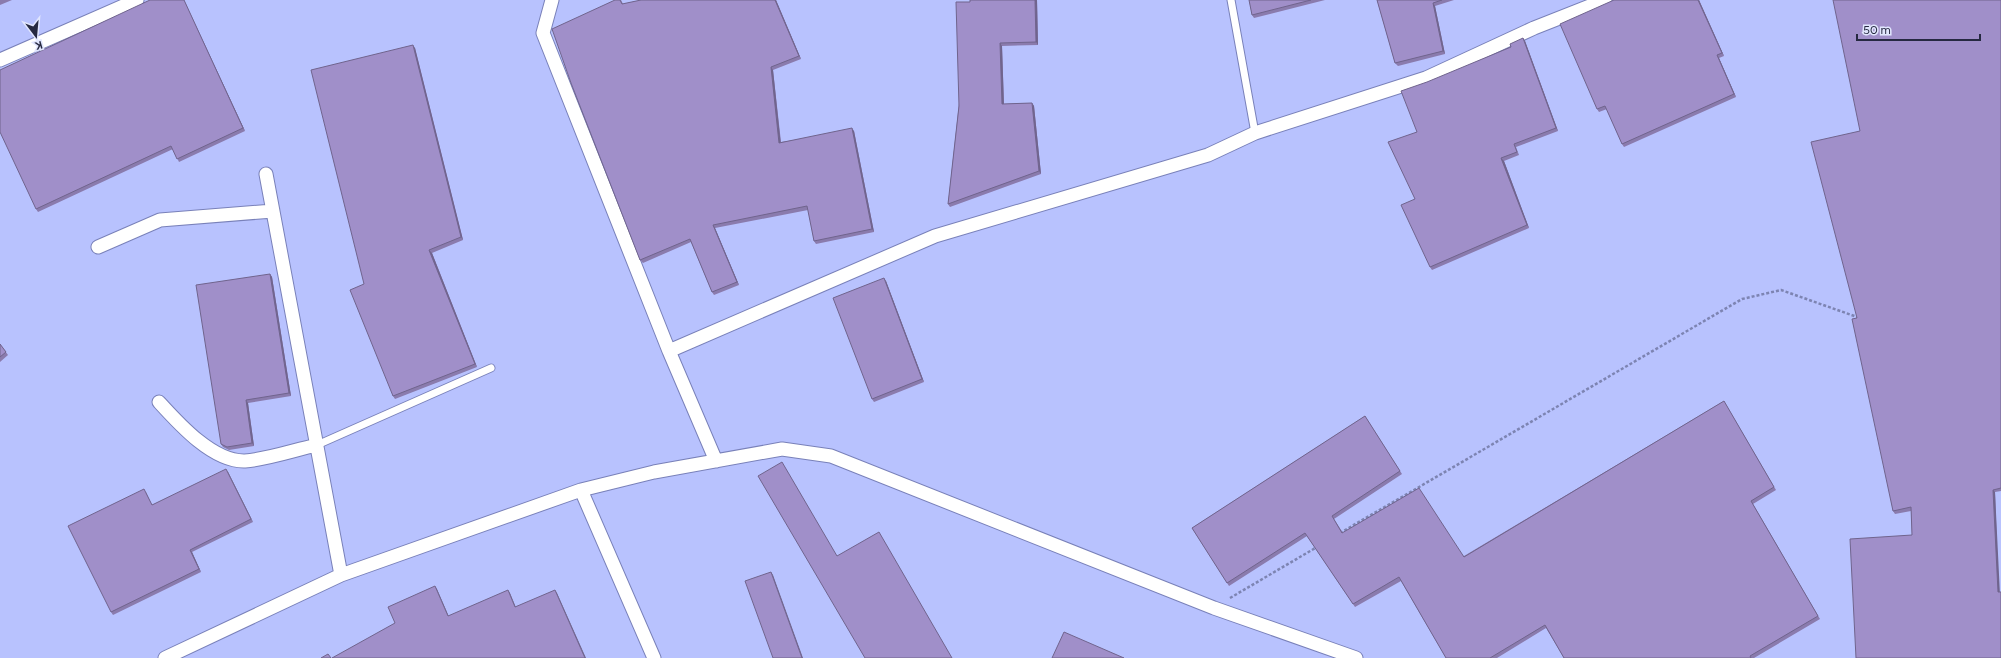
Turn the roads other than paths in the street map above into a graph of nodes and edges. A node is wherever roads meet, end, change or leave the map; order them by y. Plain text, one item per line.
1 (137, 0) edge
2 (552, 0) edge
3 (1231, 0) edge
4 (1605, 0) edge
5 (0, 60) edge
6 (1255, 133) junction
7 (266, 174) dead end
8 (273, 211) junction
9 (98, 246) dead end
10 (669, 352) junction
11 (491, 368) dead end
12 (159, 402) dead end
13 (317, 445) junction
14 (716, 461) junction
15 (581, 490) junction
16 (341, 575) junction
17 (165, 658) edge
18 (654, 658) edge
19 (1356, 658) edge

1 - 5 street
2 - 10 street
3 - 6 lane
4 - 6 street
6 - 10 street
7 - 8 street
8 - 9 street
8 - 13 street
10 - 14 street
11 - 13 lane
12 - 13 street
13 - 16 street
14 - 15 street
14 - 19 street
15 - 16 street
15 - 18 street
16 - 17 street

